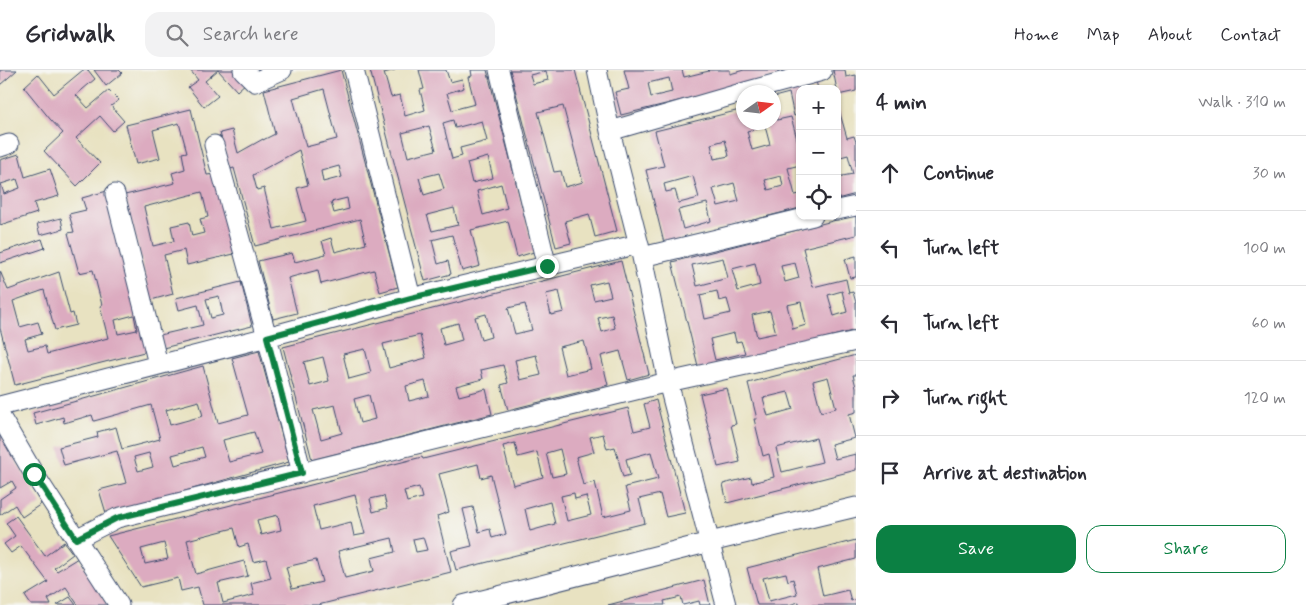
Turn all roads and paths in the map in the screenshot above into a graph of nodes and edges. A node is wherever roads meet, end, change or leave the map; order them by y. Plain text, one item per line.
1 (243, 70) edge
2 (282, 70) edge
3 (354, 70) edge
4 (499, 70) edge
5 (597, 70) edge
6 (822, 70) edge
7 (610, 131) junction
8 (214, 145) dead end
9 (115, 194) dead end
10 (856, 206) edge
11 (841, 209) edge
12 (796, 219) edge
13 (640, 251) junction
14 (547, 266) junction
15 (411, 298) junction
16 (267, 337) junction
17 (856, 341) edge
18 (158, 364) junction
19 (668, 382) junction
20 (0, 406) edge
21 (0, 416) edge
22 (302, 473) junction
23 (856, 507) edge
24 (76, 539) junction
25 (710, 542) junction
26 (119, 605) edge
27 (463, 605) edge
28 (726, 605) edge

1 - 2 street
3 - 15 street
4 - 14 street
5 - 7 street
6 - 7 street
7 - 13 street
8 - 16 street
9 - 18 street
10 - 11 street
12 - 13 street
13 - 14 street
13 - 19 street
14 - 15 street
15 - 16 street
16 - 18 street
16 - 22 street
17 - 19 street
18 - 20 street
19 - 22 street
19 - 25 street
21 - 24 street
22 - 24 street
23 - 25 street
24 - 26 street
25 - 27 street
25 - 28 street

